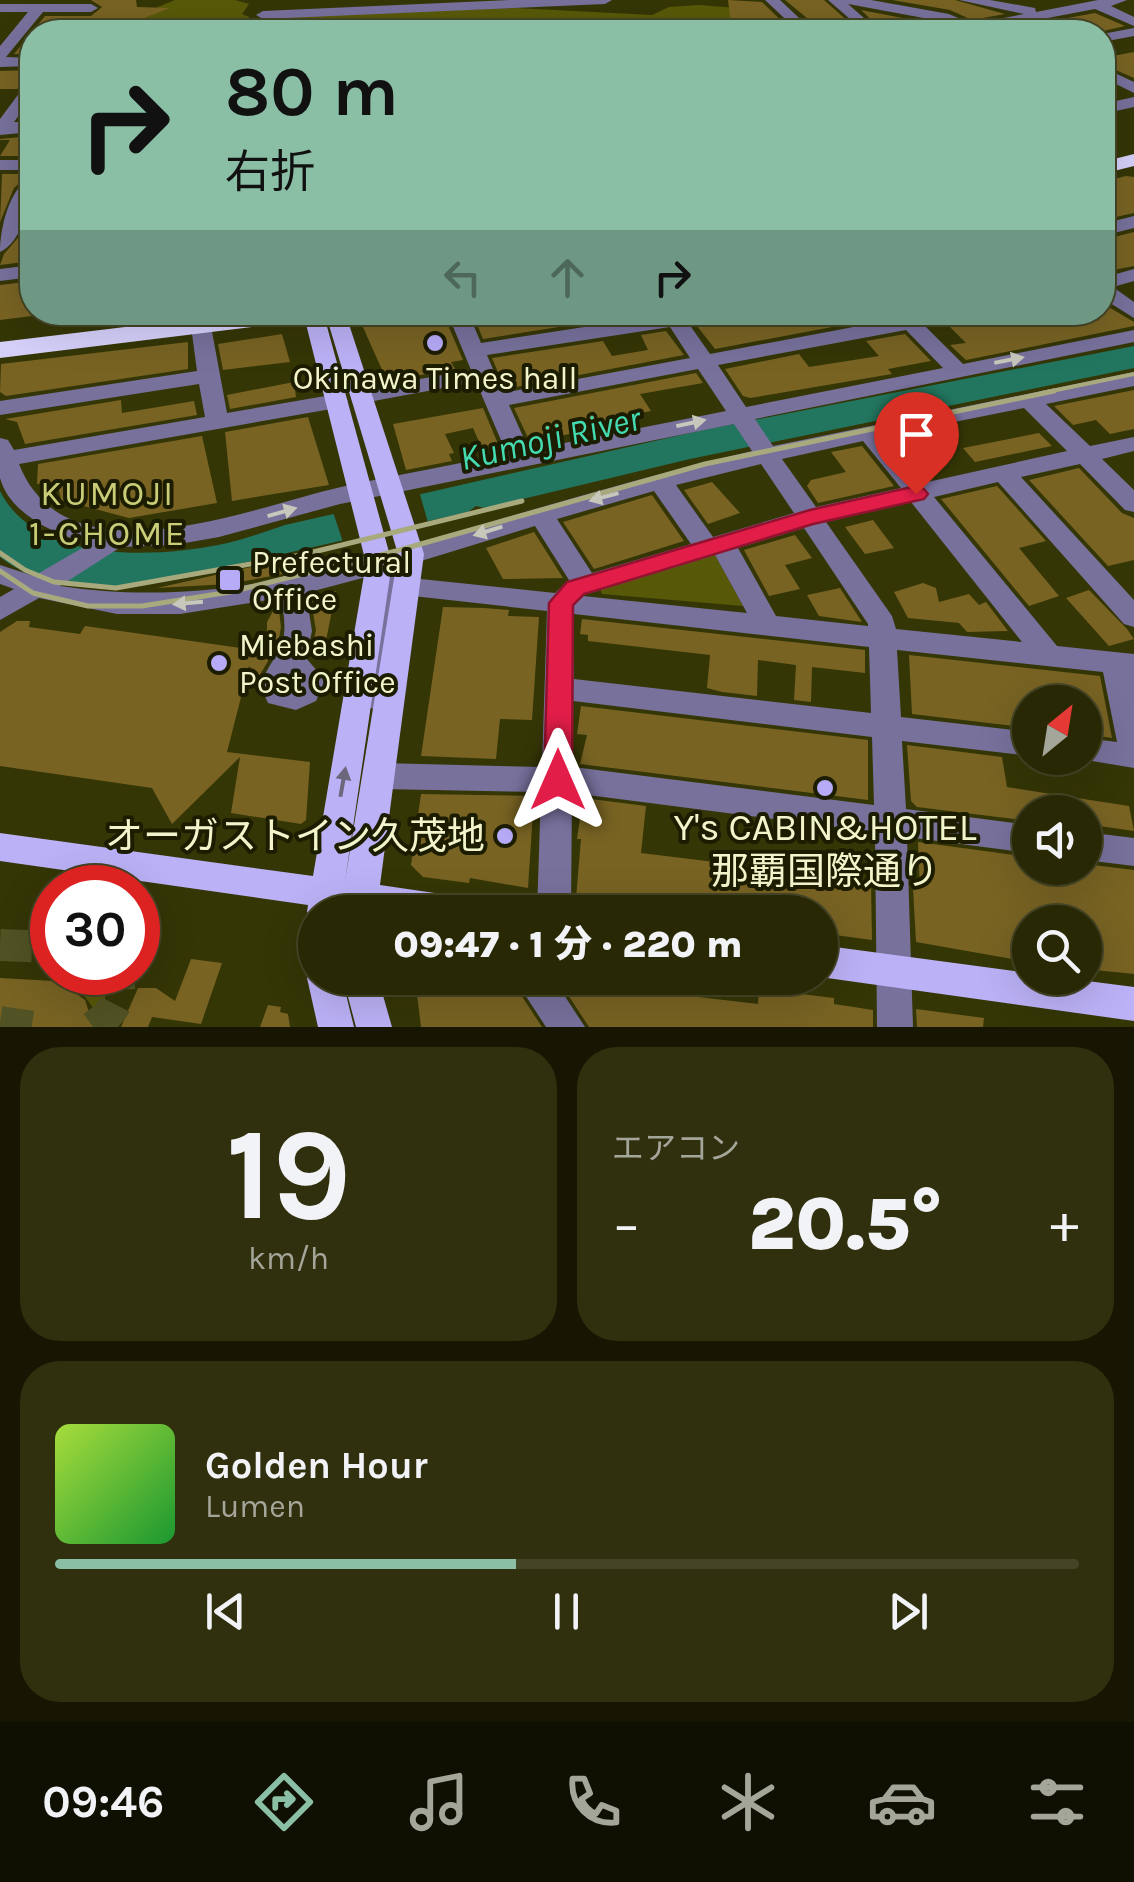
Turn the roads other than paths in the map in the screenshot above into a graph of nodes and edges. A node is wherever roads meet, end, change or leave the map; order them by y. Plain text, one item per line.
1 (606, 0) edge
2 (772, 0) edge
3 (835, 0) edge
4 (848, 0) edge
5 (966, 0) edge
6 (1120, 0) edge
7 (872, 2) edge
8 (469, 3) edge
9 (94, 4) edge
10 (1098, 4) junction
11 (352, 5) edge
12 (262, 7) edge
13 (0, 8) edge
14 (39, 8) junction
15 (1058, 8) edge
16 (377, 10) junction
17 (915, 12) junction
18 (398, 16) dead end
19 (30, 20) edge
20 (794, 20) edge
21 (858, 20) edge
22 (871, 20) edge
23 (951, 20) edge
24 (1017, 20) edge
25 (1134, 22) edge
26 (20, 32) edge
27 (0, 58) edge
28 (20, 103) edge
29 (1, 128) edge
30 (20, 204) edge
31 (2, 237) edge
32 (55, 325) edge
33 (210, 325) edge
34 (317, 325) edge
35 (339, 325) edge
36 (462, 325) edge
37 (627, 325) edge
38 (679, 325) edge
39 (875, 325) edge
40 (913, 325) edge
41 (201, 326) junction
42 (0, 332) edge
43 (1134, 336) edge
44 (0, 350) edge
45 (473, 351) junction
46 (705, 364) junction
47 (957, 370) junction
48 (483, 374) junction
49 (209, 376) junction
50 (1134, 379) edge
51 (363, 396) junction
52 (336, 401) junction
53 (496, 401) junction
54 (1030, 401) junction
55 (0, 408) edge
56 (740, 416) junction
57 (217, 423) junction
58 (869, 433) junction
59 (1134, 444) edge
60 (764, 450) junction
61 (2, 452) edge
62 (1085, 455) junction
63 (521, 460) junction
64 (1004, 474) junction
65 (660, 482) junction
66 (391, 492) junction
67 (916, 494) junction
68 (361, 497) junction
69 (1134, 504) edge
70 (541, 515) junction
71 (810, 517) junction
72 (118, 538) junction
73 (407, 543) junction
74 (715, 545) junction
75 (377, 551) junction
76 (0, 574) edge
77 (291, 586) junction
78 (37, 587) junction
79 (410, 587) junction
80 (573, 593) junction
81 (0, 610) edge
82 (1134, 618) edge
83 (768, 626) junction
84 (885, 639) junction
85 (1048, 655) junction
86 (291, 660) dead end
87 (1124, 664) edge
88 (558, 688) junction
89 (374, 698) dead end
90 (886, 727) junction
91 (1012, 742) edge
92 (1102, 751) edge
93 (1134, 753) edge
94 (381, 776) junction
95 (558, 780) junction
96 (891, 821) junction
97 (1012, 837) edge
98 (0, 846) edge
99 (1102, 848) edge
100 (1134, 852) edge
101 (326, 895) edge
102 (361, 895) edge
103 (555, 895) edge
104 (298, 897) edge
105 (838, 964) edge
106 (895, 972) junction
107 (329, 995) edge
108 (366, 995) edge
109 (544, 995) edge
110 (1134, 1004) edge
111 (336, 1027) edge
112 (374, 1027) edge
113 (567, 1027) edge
114 (895, 1027) edge

1 - 8 street
2 - 20 street
3 - 21 street
4 - 7 street
5 - 15 street
6 - 10 street
7 - 17 street
8 - 16 street
9 - 14 street
10 - 15 street
10 - 25 street
11 - 12 street
11 - 16 street
13 - 14 street
14 - 19 street
15 - 24 street
16 - 18 street
17 - 22 street
17 - 23 street
26 - 27 street
28 - 29 street
30 - 31 street
32 - 42 highway
33 - 41 highway
34 - 52 main road
35 - 51 main road
36 - 45 street
37 - 45 street
38 - 46 street
39 - 46 street
40 - 47 street
41 - 44 highway
41 - 49 street
47 -> 43 street
45 - 48 street
46 - 53 street
46 - 56 street
47 - 56 street
48 - 51 street
48 - 53 street
49 - 55 street
49 - 57 street
50 - 54 street
51 - 66 main road
52 - 57 street
52 - 68 main road
53 - 63 street
54 - 58 street
54 - 62 street
56 - 60 street
63 -> 56 street
57 - 61 street
58 - 60 street
58 - 67 street
59 - 62 street
60 - 65 street
60 - 71 street
61 - 72 street
62 - 64 street
62 - 69 street
63 - 66 street
64 - 67 street
64 - 82 street
65 -> 70 street
65 - 74 street
66 - 68 street
66 - 73 main road
67 - 71 street
67 - 85 street
72 -> 68 street
68 - 75 main road
70 -> 73 street
70 - 80 street
71 - 74 street
71 - 84 street
72 - 78 street
73 - 75 street
73 - 79 main road
73 - 89 street
74 - 80 street
74 - 83 street
75 - 77 street
101 -> 75 main road
76 - 78 street
77 -> 78 street
77 - 86 street
78 - 81 street
79 - 80 street
79 - 94 main road
80 - 83 street
80 - 88 street
83 - 84 street
84 - 85 street
84 - 90 street
85 - 87 street
87 - 93 street
88 - 90 street
88 - 95 street
90 - 91 street
90 - 96 street
92 - 93 street
94 - 95 street
94 - 102 main road
95 - 96 street
95 - 103 street
96 - 97 street
96 - 106 street
98 - 104 main road
99 - 100 street
105 - 106 main road
106 - 110 main road
106 - 114 street
107 - 111 main road
108 - 112 main road
109 - 113 street

